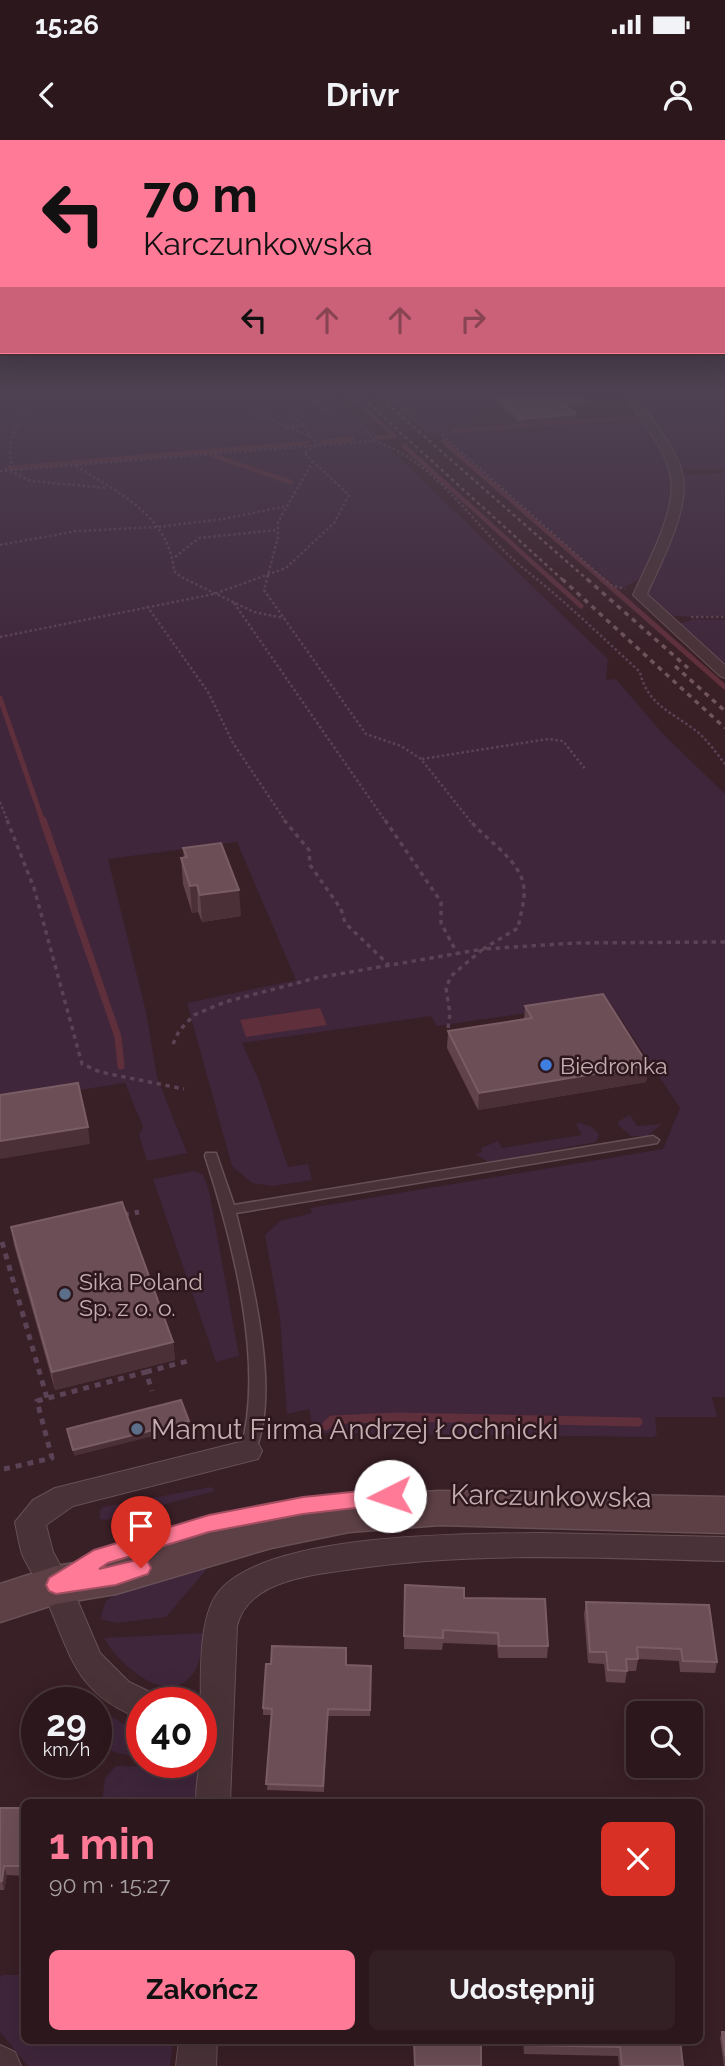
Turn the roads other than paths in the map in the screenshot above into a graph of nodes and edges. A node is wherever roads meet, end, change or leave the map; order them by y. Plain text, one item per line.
1 (678, 484) edge
2 (725, 673) edge
3 (653, 1140) dead end
4 (211, 1156) dead end
5 (229, 1210) junction
6 (248, 1451) joint
7 (725, 1499) edge
8 (725, 1514) edge
9 (725, 1549) edge
10 (56, 1585) junction
11 (0, 1603) edge
12 (213, 1687) edge
13 (126, 1696) edge
14 (213, 1778) edge
15 (214, 1799) edge
16 (198, 2044) edge
17 (197, 2066) edge

1 - 2 street
3 - 5 lane
4 - 5 lane
5 - 6 lane
6 - 10 street
7 - 10 street, Karczunkowska
8 - 10 street, Karczunkowska
9 - 12 street, Karczunkowska
10 - 11 street, Karczunkowska
10 - 13 street
14 - 15 street, Karczunkowska
16 - 17 street

